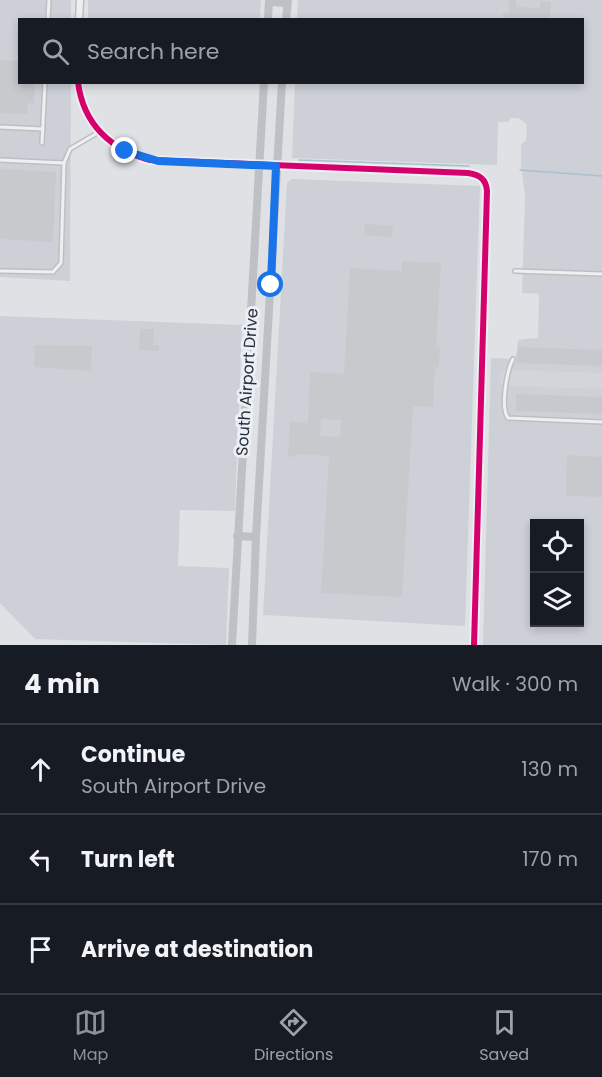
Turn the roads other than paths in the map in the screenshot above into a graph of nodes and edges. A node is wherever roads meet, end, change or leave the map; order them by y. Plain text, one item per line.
1 (49, 0) edge
2 (80, 0) edge
3 (269, 1) edge
4 (288, 2) edge
5 (48, 18) edge
6 (79, 18) edge
7 (267, 18) edge
8 (286, 18) edge
9 (45, 84) edge
10 (79, 84) edge
11 (264, 84) edge
12 (282, 84) edge
13 (0, 127) edge
14 (43, 129) junction
15 (99, 132) junction
16 (42, 143) dead end
17 (0, 160) edge
18 (64, 164) junction
19 (259, 165) junction
20 (276, 166) junction
21 (0, 271) edge
22 (515, 271) dead end
23 (602, 274) edge
24 (513, 359) dead end
25 (247, 390) junction
26 (265, 391) junction
27 (602, 422) edge
28 (237, 536) junction
29 (256, 537) junction
30 (232, 645) edge
31 (252, 645) edge
32 (474, 645) edge

1 - 5 lane
2 - 6 street
3 - 4 main road
3 - 7 main road
4 - 8 main road
9 - 14 lane
10 - 15 street
11 - 19 main road, South Airport Drive
12 - 20 main road, South Airport Drive
13 - 14 lane
14 - 16 lane
15 - 18 lane
15 - 19 street
17 - 18 lane
18 - 21 lane
19 - 20 street
19 - 25 main road, South Airport Drive
20 - 26 main road, South Airport Drive
20 - 32 street
22 - 23 lane
24 - 27 lane
25 - 26 main road
25 - 28 main road, South Airport Drive
26 - 29 main road, South Airport Drive
28 - 29 main road
28 - 30 main road, South Airport Drive
29 - 31 main road, South Airport Drive

